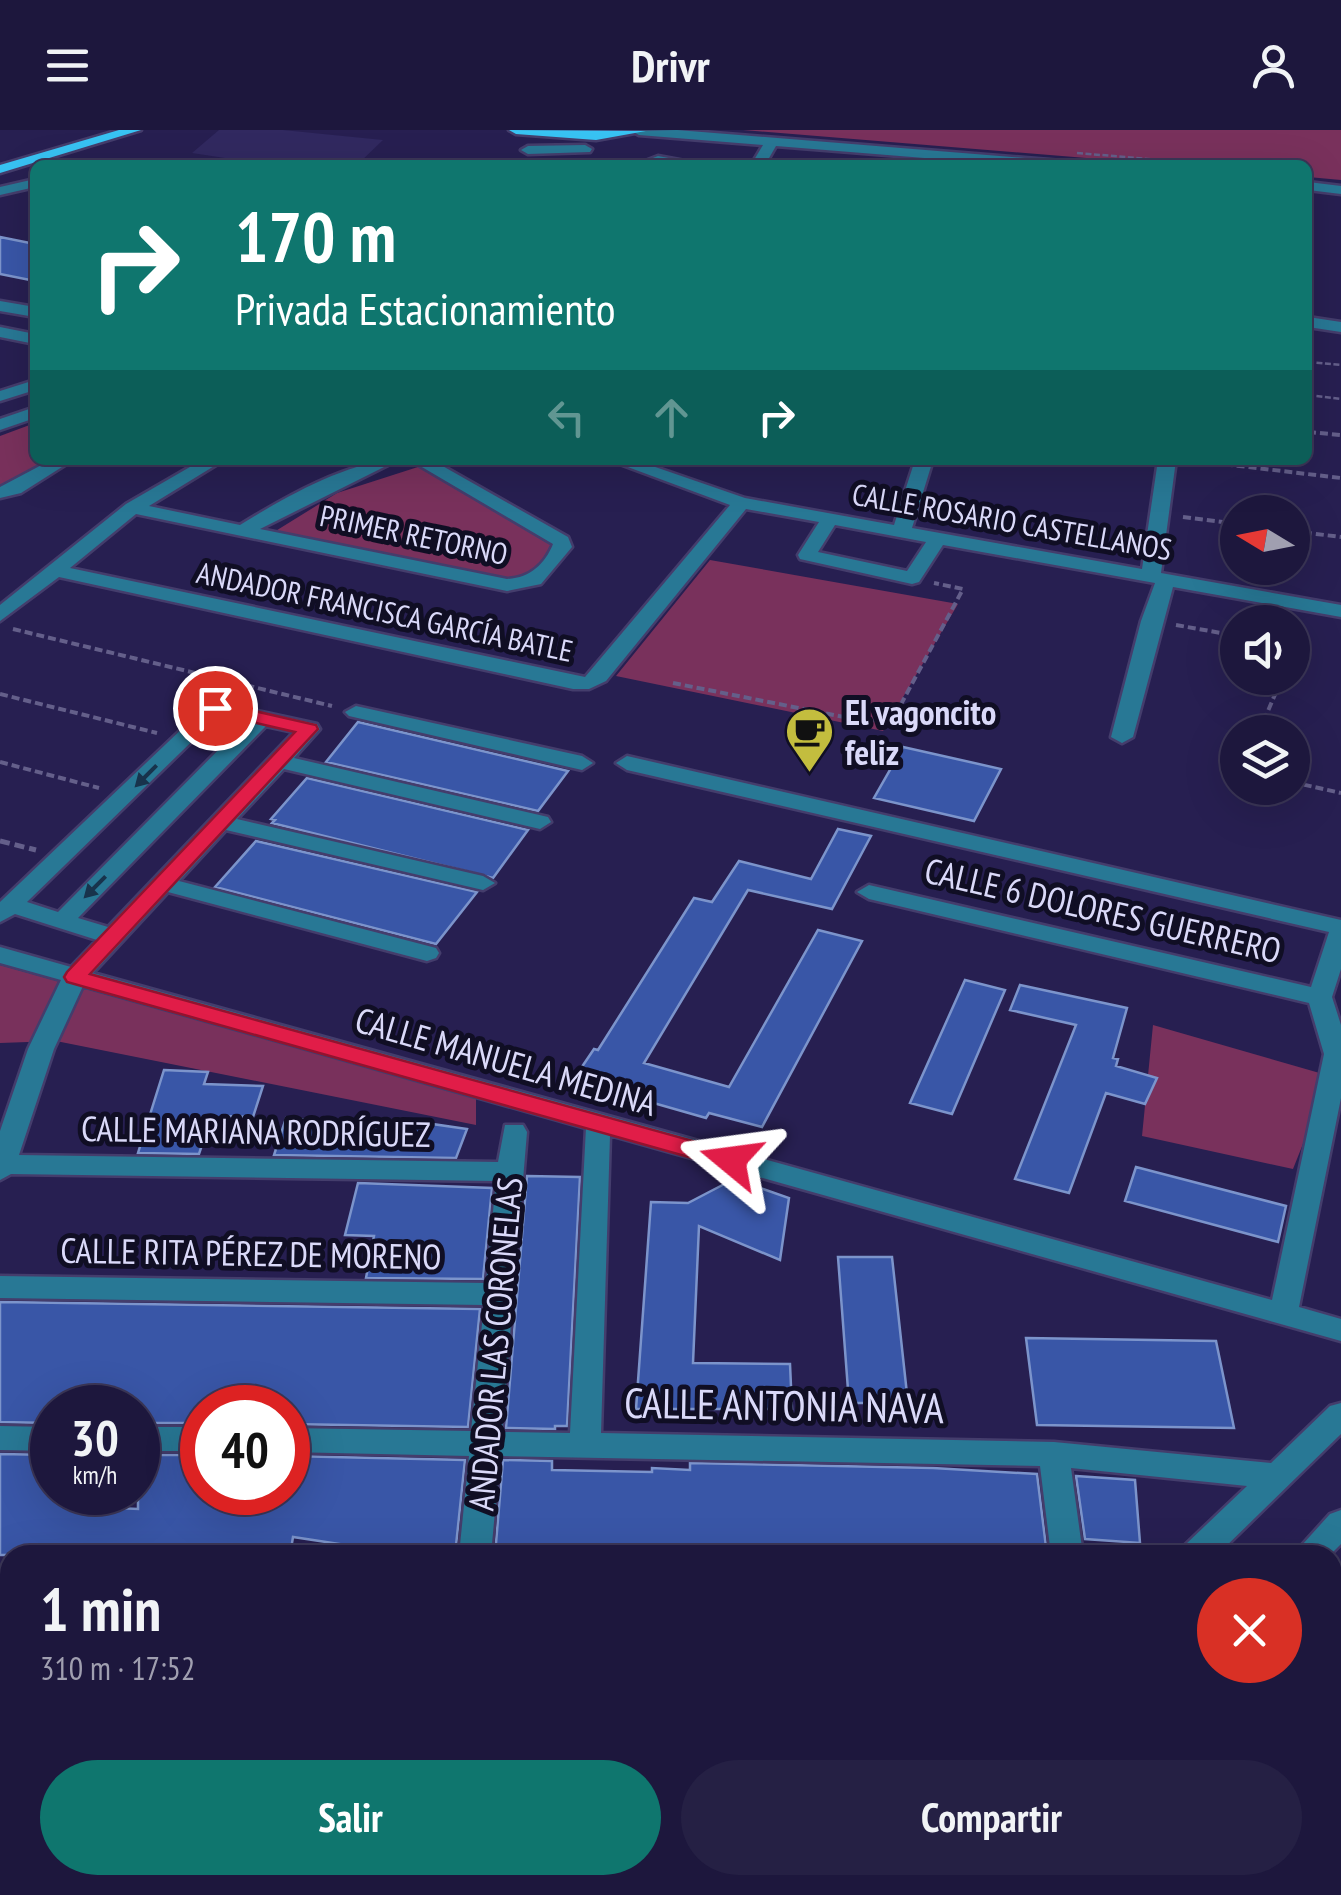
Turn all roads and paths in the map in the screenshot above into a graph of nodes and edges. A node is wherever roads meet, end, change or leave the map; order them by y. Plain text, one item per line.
1 (80, 130) edge
2 (134, 130) edge
3 (516, 130) edge
4 (637, 130) edge
5 (598, 133) edge
6 (772, 141) junction
7 (528, 150) dead end
8 (585, 150) junction
9 (0, 153) edge
10 (30, 160) edge
11 (31, 160) edge
12 (577, 160) edge
13 (761, 160) edge
14 (1002, 160) edge
15 (0, 169) edge
16 (30, 184) edge
17 (1312, 186) edge
18 (1341, 190) edge
19 (0, 192) edge
20 (30, 200) edge
21 (0, 306) edge
22 (30, 311) edge
23 (1312, 323) edge
24 (1341, 327) edge
25 (0, 332) edge
26 (30, 338) edge
27 (1312, 362) edge
28 (1341, 365) edge
29 (30, 387) edge
30 (1312, 395) edge
31 (0, 396) edge
32 (1341, 399) edge
33 (30, 414) edge
34 (0, 425) edge
35 (1312, 432) edge
36 (1341, 435) edge
37 (56, 465) edge
38 (206, 465) edge
39 (377, 465) edge
40 (428, 465) edge
41 (632, 465) edge
42 (922, 465) edge
43 (1167, 465) edge
44 (1229, 465) edge
45 (1341, 478) edge
46 (0, 493) edge
47 (741, 503) junction
48 (132, 508) junction
49 (1160, 514) junction
50 (830, 519) junction
51 (1220, 522) edge
52 (246, 529) junction
53 (901, 532) junction
54 (1310, 533) edge
55 (1341, 537) edge
56 (938, 538) junction
57 (55, 570) junction
58 (912, 578) junction
59 (1158, 578) junction
60 (1341, 611) edge
61 (0, 615) edge
62 (1151, 621) junction
63 (0, 626) edge
64 (1220, 633) edge
65 (673, 683) dead end
66 (0, 694) edge
67 (356, 712) joint
68 (262, 718) junction
69 (1122, 737) dead end
70 (184, 739) junction
71 (0, 762) edge
72 (279, 762) junction
73 (582, 763) dead end
74 (628, 764) dead end
75 (1310, 786) edge
76 (1341, 794) edge
77 (127, 796) junction
78 (222, 822) junction
79 (540, 822) dead end
80 (483, 883) dead end
81 (164, 884) junction
82 (869, 892) dead end
83 (6, 910) edge
84 (61, 922) junction
85 (1341, 929) edge
86 (114, 937) junction
87 (427, 953) dead end
88 (0, 955) edge
89 (75, 977) junction
90 (1320, 997) junction
91 (514, 1132) dead end
92 (597, 1133) dead end
93 (1, 1166) edge
94 (510, 1172) junction
95 (0, 1288) edge
96 (501, 1294) junction
97 (1284, 1312) junction
98 (1341, 1330) edge
99 (1341, 1415) edge
100 (0, 1438) edge
101 (30, 1438) edge
102 (310, 1440) edge
103 (487, 1441) junction
104 (586, 1443) junction
105 (1054, 1454) junction
106 (1278, 1476) junction
107 (1341, 1524) edge
108 (476, 1545) edge
109 (1066, 1545) edge
110 (1206, 1545) edge
111 (1319, 1545) edge

1 - 9 main road
2 - 11 main road
3 - 5 main road
4 - 5 main road
4 - 6 street
5 - 8 street
6 - 13 street
6 - 14 street
7 - 8 street
8 - 12 street
10 - 15 main road
16 - 19 street
17 - 18 street
19 - 20 street
21 - 22 street
23 - 24 street
25 - 26 street
27 - 28 path
29 - 31 street
30 - 32 path
33 - 34 street
35 - 36 path
37 - 46 street
38 - 48 street
39 - 52 street, PRIMER RETORNO
40 - 52 street, PRIMER RETORNO
41 - 47 street, CALLE ROSARIO CASTELLANOS
42 - 53 street
43 - 49 street
44 - 45 path
47 - 50 street, CALLE ROSARIO CASTELLANOS
47 - 57 street, ANDADOR FRANCISCA GARCÍA BATLE
48 - 52 street, PRIMER RETORNO
48 - 57 street
49 - 51 path
49 - 59 street
50 - 53 street, CALLE ROSARIO CASTELLANOS
50 - 58 street
53 - 56 street, CALLE ROSARIO CASTELLANOS
54 - 55 path
56 - 58 street
56 - 59 street, CALLE ROSARIO CASTELLANOS
57 - 61 street
58 - 65 path
59 - 60 street, CALLE ROSARIO CASTELLANOS
59 - 62 street
62 - 64 path
62 - 69 street
63 - 67 path
66 - 70 path
67 - 73 street
68 - 70 street
68 - 72 street
68 -> 84 street
70 -> 77 street
71 - 77 path
72 - 78 street
72 - 79 street
74 - 85 street
75 - 76 path
77 - 83 street
78 - 80 street
78 - 81 street
81 - 86 street
81 - 87 street
82 - 90 street, CALLE 6 DOLORES GUERRERO
83 - 84 street
84 - 86 street
85 - 90 street
86 - 89 street
88 - 89 street, CALLE MANUELA MEDINA
89 - 93 street
89 - 97 street, CALLE MANUELA MEDINA
90 - 97 street
91 - 94 street, ANDADOR LAS CORONELAS
92 - 104 street
93 - 94 street, CALLE MARIANA RODRÍGUEZ
94 - 96 street, ANDADOR LAS CORONELAS
95 - 96 street, CALLE RITA PÉREZ DE MORENO
96 - 103 street, ANDADOR LAS CORONELAS
97 - 98 street, CALLE MANUELA MEDINA
99 - 106 street
100 - 101 street
102 - 103 street, CALLE ANTONIA NAVA
103 - 104 street, CALLE ANTONIA NAVA
103 - 108 street, ANDADOR LAS CORONELAS
104 - 105 street, CALLE ANTONIA NAVA
105 - 106 street, CALLE ANTONIA NAVA
105 - 109 street
106 - 110 street
107 - 111 street

